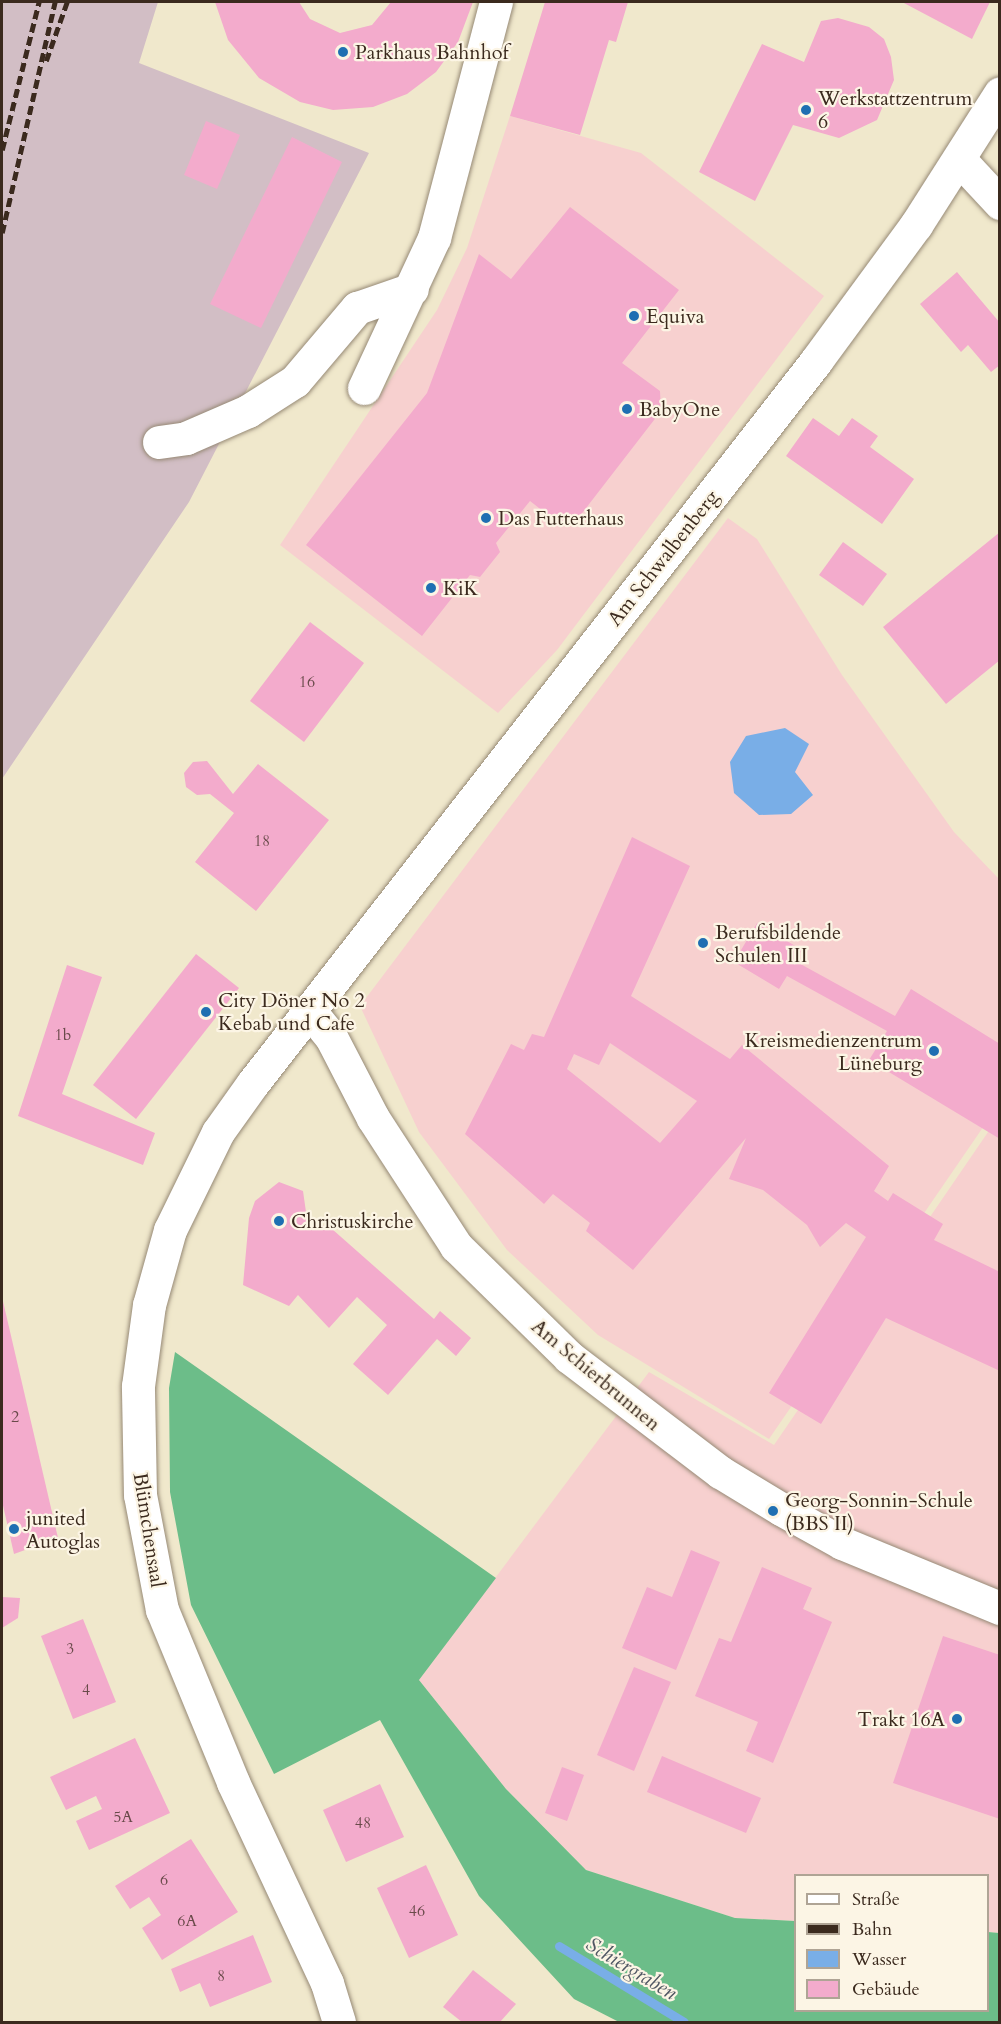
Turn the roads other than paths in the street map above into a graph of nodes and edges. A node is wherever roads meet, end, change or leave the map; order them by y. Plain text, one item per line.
1 (496, 2) edge
2 (999, 93) edge
3 (960, 160) junction
4 (999, 203) edge
5 (412, 289) junction
6 (364, 388) dead end
7 (159, 442) dead end
8 (309, 1010) junction
9 (999, 1608) edge
10 (339, 2022) edge

1 - 5 street
2 - 3 street, Am Schwalbenberg
3 - 4 street
3 - 8 street, Am Schwalbenberg
5 - 6 street
5 - 7 street
8 - 9 street, Am Schierbrunnen
8 - 10 street, Blümchensaal

